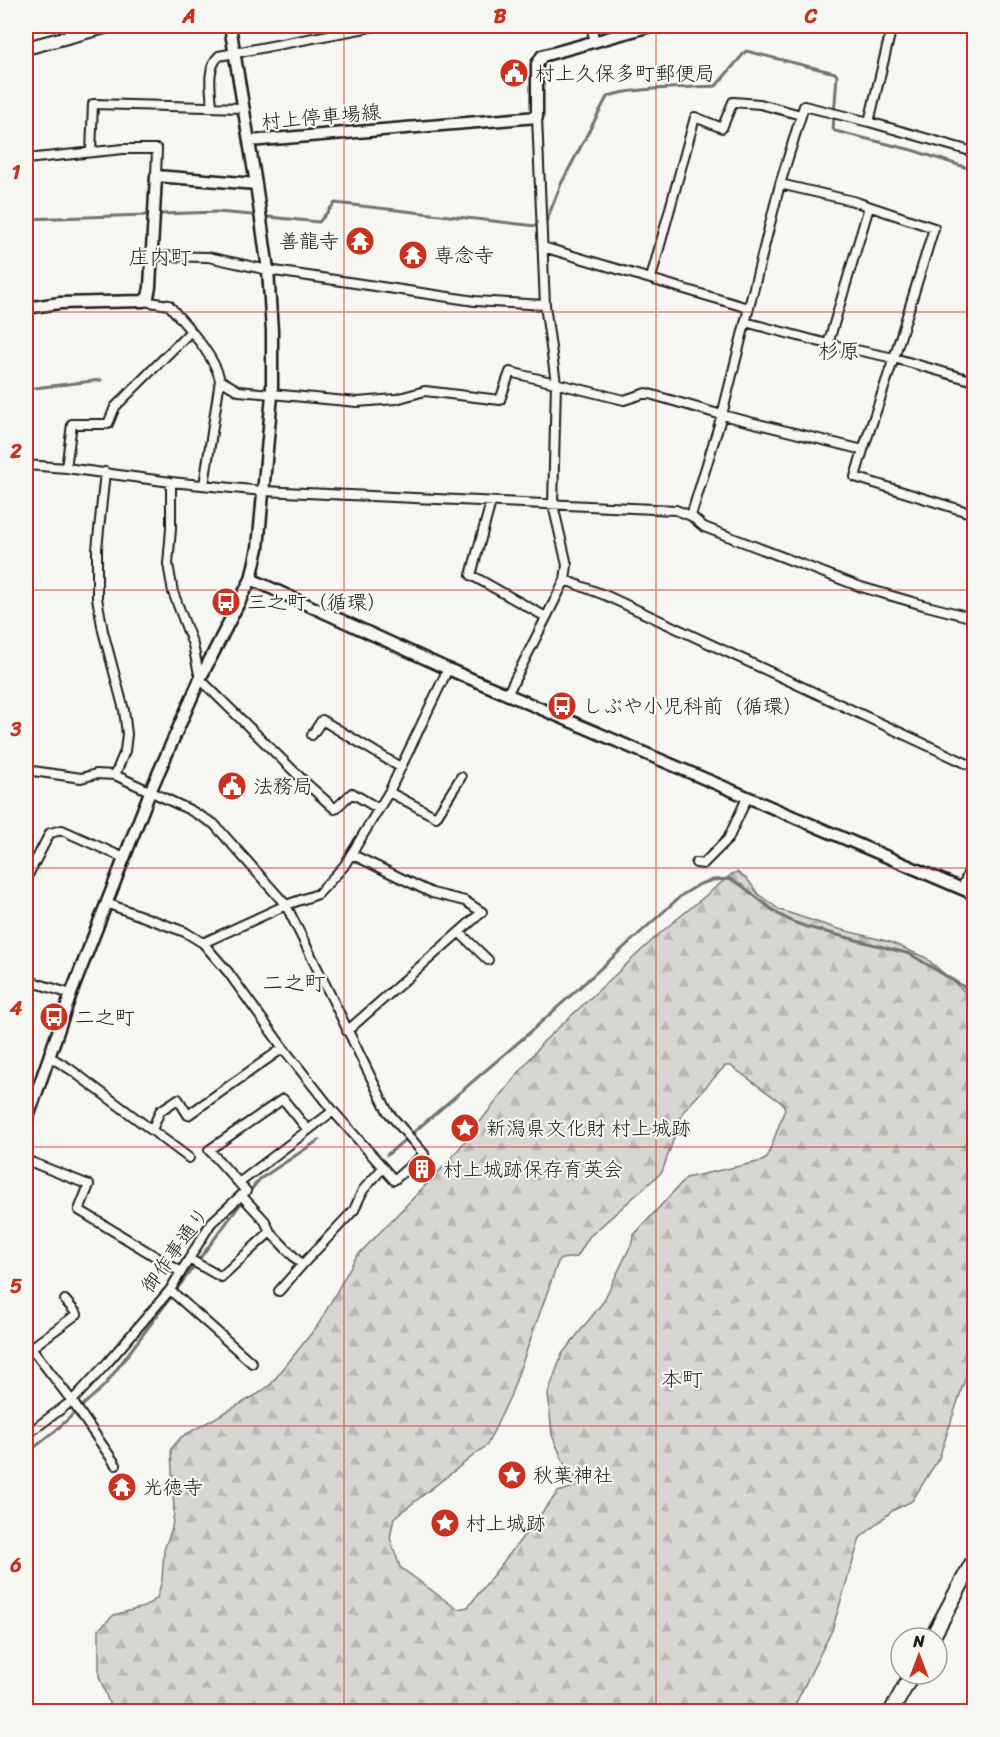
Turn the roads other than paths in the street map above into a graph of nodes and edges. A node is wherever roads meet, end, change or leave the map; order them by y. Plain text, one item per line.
1 (109, 26) edge
2 (230, 26) edge
3 (376, 26) edge
4 (591, 26) edge
5 (651, 26) edge
6 (892, 26) edge
7 (595, 42) junction
8 (26, 48) edge
9 (235, 54) junction
10 (212, 106) junction
11 (243, 108) junction
12 (801, 115) junction
13 (537, 117) junction
14 (869, 122) junction
15 (249, 141) junction
16 (92, 152) junction
17 (975, 152) edge
18 (26, 159) edge
19 (156, 176) junction
20 (256, 184) junction
21 (780, 184) junction
22 (869, 207) junction
23 (543, 247) junction
24 (150, 256) junction
25 (268, 270) junction
26 (651, 278) junction
27 (143, 302) junction
28 (545, 305) junction
29 (26, 308) edge
30 (748, 308) junction
31 (745, 322) junction
32 (191, 331) junction
33 (828, 344) junction
34 (894, 358) junction
35 (220, 380) junction
36 (975, 381) edge
37 (556, 383) junction
38 (272, 395) junction
39 (723, 415) junction
40 (863, 450) junction
41 (26, 465) edge
42 (66, 468) junction
43 (105, 472) junction
44 (171, 482) junction
45 (204, 485) junction
46 (263, 491) junction
47 (491, 502) junction
48 (553, 505) junction
49 (975, 514) edge
50 (691, 516) junction
51 (251, 579) junction
52 (565, 580) junction
53 (546, 617) junction
54 (975, 618) edge
55 (448, 669) junction
56 (200, 679) junction
57 (507, 695) junction
58 (312, 735) dead end
59 (975, 766) edge
60 (400, 767) junction
61 (26, 770) edge
62 (115, 775) junction
63 (461, 777) dead end
64 (150, 792) junction
65 (388, 792) junction
66 (747, 798) junction
67 (379, 809) junction
68 (351, 854) junction
69 (975, 857) edge
70 (124, 858) junction
71 (696, 863) dead end
72 (26, 879) edge
73 (962, 889) junction
74 (975, 894) edge
75 (106, 903) junction
76 (286, 906) junction
77 (460, 933) junction
78 (203, 943) junction
79 (488, 960) dead end
80 (26, 980) edge
81 (71, 994) junction
82 (347, 1031) junction
83 (283, 1048) junction
84 (50, 1057) junction
85 (333, 1111) junction
86 (26, 1123) edge
87 (152, 1130) junction
88 (308, 1130) junction
89 (189, 1158) dead end
90 (26, 1160) edge
91 (382, 1169) junction
92 (240, 1183) junction
93 (242, 1196) junction
94 (270, 1232) junction
95 (189, 1259) junction
96 (302, 1265) junction
97 (181, 1272) junction
98 (170, 1290) junction
99 (279, 1291) dead end
100 (65, 1300) dead end
101 (26, 1341) edge
102 (31, 1348) junction
103 (252, 1363) dead end
104 (72, 1401) junction
105 (26, 1435) edge
106 (116, 1465) dead end
107 (975, 1560) edge
108 (939, 1626) edge
109 (905, 1686) edge
110 (891, 1712) edge

1 - 8 main road
2 - 9 street
3 - 9 street
4 - 7 street
5 - 7 street
6 - 14 street
7 - 13 street
9 - 10 street
9 - 11 street
10 - 11 street
10 - 16 street
11 - 15 street
12 - 14 street
12 - 21 street
12 - 26 street
13 - 15 street, 村上停車場線
13 - 23 street
14 - 17 street
15 - 20 street, 村上停車場線
16 - 18 street
16 - 19 street
19 - 20 street
19 - 24 street
20 - 25 street, 村上停車場線
21 - 22 street
21 - 30 street
22 - 33 street
22 - 34 street
23 - 26 street
23 - 28 street
24 - 25 street
24 - 27 street
25 - 28 street
25 - 38 street, 村上停車場線
26 - 30 street
27 - 29 street
27 - 32 street
28 - 37 street
30 - 31 street
31 - 33 street
31 - 39 street
32 - 35 street
32 - 42 street
33 - 34 street
34 - 36 street
34 - 40 street
35 - 38 street
35 - 45 street
37 - 38 street
37 - 39 street
37 - 48 street
38 - 46 street, 村上停車場線
39 - 40 street
39 - 50 street
40 - 49 street
41 - 42 street
42 - 43 street
43 - 44 street
43 - 62 street
44 - 45 street
44 - 56 street
45 - 46 street
46 - 47 street
46 - 51 street, 村上停車場線
47 - 48 street
47 - 53 street
48 - 50 street
48 - 52 street
50 - 54 street
51 - 55 street
51 - 56 street, 村上停車場線
52 - 53 street
52 - 59 street
53 - 57 street
55 - 57 street
55 - 60 street
56 - 64 street, 村上停車場線
56 - 67 street
57 - 66 street
58 - 60 street
60 - 65 street
61 - 62 street
62 - 64 street
63 - 65 street
64 - 70 street, 村上停車場線
64 - 76 street
65 - 67 street
66 - 71 street
66 - 73 street
67 - 68 street
68 - 76 street
68 - 77 street
69 - 73 street
70 - 72 street
70 - 75 street, 村上停車場線
73 - 74 street
75 - 78 street
75 - 81 street, 村上停車場線
76 - 78 street
76 - 82 street
77 - 79 street
77 - 82 street
78 - 83 street
80 - 81 street
81 - 84 street, 村上停車場線
82 - 91 street
83 - 85 street
83 - 87 street
84 - 86 street, 村上停車場線
84 - 87 street
85 - 88 street
85 - 91 street
87 - 89 street
88 - 92 street
88 - 92 street
90 - 97 street
91 - 96 street
92 - 93 street
93 - 94 street
93 - 95 street, 御作事通り
94 - 95 street
94 - 96 street
95 - 97 street, 御作事通り
96 - 99 street
97 - 98 street, 御作事通り
98 - 103 street
98 - 104 street, 御作事通り
100 - 102 street
101 - 102 street
102 - 104 street
104 - 105 street, 御作事通り
104 - 106 street
107 - 108 highway
109 - 110 highway

